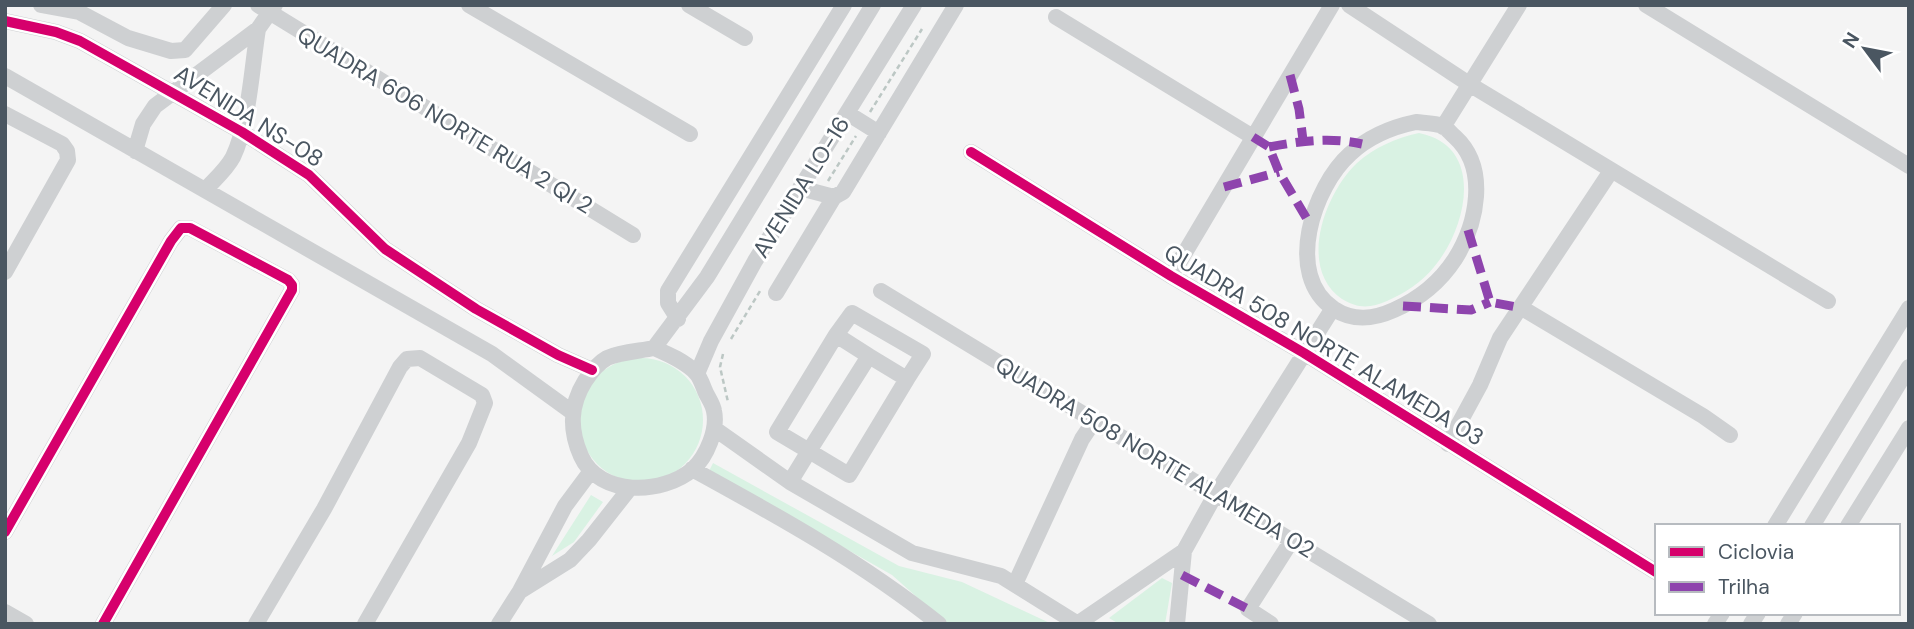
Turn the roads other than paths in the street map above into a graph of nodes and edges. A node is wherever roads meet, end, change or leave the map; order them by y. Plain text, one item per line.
1 (41, 5) edge
2 (224, 5) edge
3 (469, 5) edge
4 (689, 5) edge
5 (844, 5) edge
6 (873, 5) edge
7 (914, 5) edge
8 (956, 5) edge
9 (1332, 5) edge
10 (1349, 5) edge
11 (1520, 5) edge
12 (1646, 5) edge
13 (268, 8) edge
14 (1056, 17) dead end
15 (5, 21) edge
16 (258, 29) junction
17 (745, 38) dead end
18 (813, 57) junction
19 (833, 70) junction
20 (5, 76) edge
21 (1469, 84) junction
22 (173, 92) junction
23 (847, 113) junction
24 (5, 114) edge
25 (778, 114) junction
26 (799, 127) junction
27 (1443, 127) junction
28 (242, 132) junction
29 (879, 133) junction
30 (690, 134) dead end
31 (1253, 137) junction
32 (135, 150) junction
33 (971, 152) dead end
34 (1909, 166) edge
35 (1611, 171) junction
36 (800, 188) junction
37 (205, 190) junction
38 (834, 197) junction
39 (633, 235) dead end
40 (5, 272) edge
41 (1171, 276) junction
42 (881, 291) dead end
43 (776, 293) dead end
44 (1828, 301) dead end
45 (1333, 308) junction
46 (1522, 308) junction
47 (1909, 308) edge
48 (678, 319) junction
49 (836, 335) junction
50 (654, 348) junction
51 (1304, 353) junction
52 (869, 356) junction
53 (1909, 367) edge
54 (592, 370) junction
55 (697, 374) junction
56 (907, 379) junction
57 (572, 412) junction
58 (1094, 421) junction
59 (1909, 428) edge
60 (715, 429) junction
61 (1730, 435) dead end
62 (1448, 444) junction
63 (1823, 448) junction
64 (809, 451) junction
65 (1849, 464) junction
66 (692, 469) junction
67 (591, 471) junction
68 (790, 481) junction
69 (630, 488) junction
70 (1215, 495) junction
71 (1786, 508) junction
72 (1776, 524) edge
73 (1810, 524) edge
74 (1813, 524) edge
75 (1849, 524) edge
76 (5, 532) edge
77 (1292, 540) junction
78 (1184, 551) junction
79 (1655, 571) edge
80 (1015, 584) junction
81 (520, 591) junction
82 (5, 612) edge
83 (26, 624) edge
84 (103, 624) edge
85 (257, 624) edge
86 (365, 624) edge
87 (499, 624) edge
88 (939, 624) edge
89 (1077, 624) edge
90 (1177, 624) edge
91 (1271, 624) edge
92 (1429, 624) edge

1 - 2 street
3 - 30 street
4 - 17 street
5 - 18 street
6 - 19 street, AVENIDA LO-16
7 - 23 street, AVENIDA LO-16
8 - 29 street
9 - 31 street
10 - 21 street
11 - 21 street
12 - 34 street
13 - 16 street
13 - 39 street, QUADRA 606 NORTE RUA 2 QI 2
14 - 31 street
15 - 22 street, AVENIDA NS-08
16 - 22 street
16 - 28 street
18 - 19 street
18 - 25 street
19 - 26 street, AVENIDA LO-16
20 - 32 street
21 - 27 street
21 - 35 street
22 - 28 street, AVENIDA NS-08
22 - 32 street
23 - 29 street
23 - 36 street, AVENIDA LO-16
24 - 40 street
25 - 26 street
25 - 48 street
26 - 48 street, AVENIDA LO-16
27 - 45 street
27 - 45 street
28 - 37 street
28 - 54 street, AVENIDA NS-08
29 - 38 street
31 - 41 street
32 - 37 street
33 - 41 street, QUADRA 508 NORTE ALAMEDA 03
35 - 44 street
35 - 46 street
36 - 38 street
36 - 55 street, AVENIDA LO-16
37 - 57 street
38 - 43 street
41 - 51 street, QUADRA 508 NORTE ALAMEDA 03
42 - 58 street, QUADRA 508 NORTE ALAMEDA 02
45 - 51 street
46 - 61 street
46 - 62 street
47 - 63 street
48 - 50 street, AVENIDA LO-16
49 - 52 street
49 - 56 street
49 - 64 street
50 - 54 street
50 - 55 street
51 - 62 street, QUADRA 508 NORTE ALAMEDA 03
51 - 70 street
52 - 56 street
52 - 64 street
53 - 65 street
54 - 57 street
55 - 60 street
56 - 64 street
57 - 67 street
58 - 70 street, QUADRA 508 NORTE ALAMEDA 02
58 - 80 street
59 - 75 street
60 - 66 street
60 - 68 street
62 - 79 street, QUADRA 508 NORTE ALAMEDA 03
63 - 65 street
63 - 71 street
64 - 68 street
65 - 74 street
66 - 69 street
66 - 88 street
67 - 69 street
67 - 81 street
68 - 80 street
69 - 81 street
70 - 77 street, QUADRA 508 NORTE ALAMEDA 02
70 - 78 street
71 - 72 street
71 - 73 street
76 - 84 street
77 - 91 street
77 - 92 street, QUADRA 508 NORTE ALAMEDA 02
78 - 89 street
78 - 90 street
80 - 89 street
81 - 87 street
82 - 83 street
85 - 86 street

